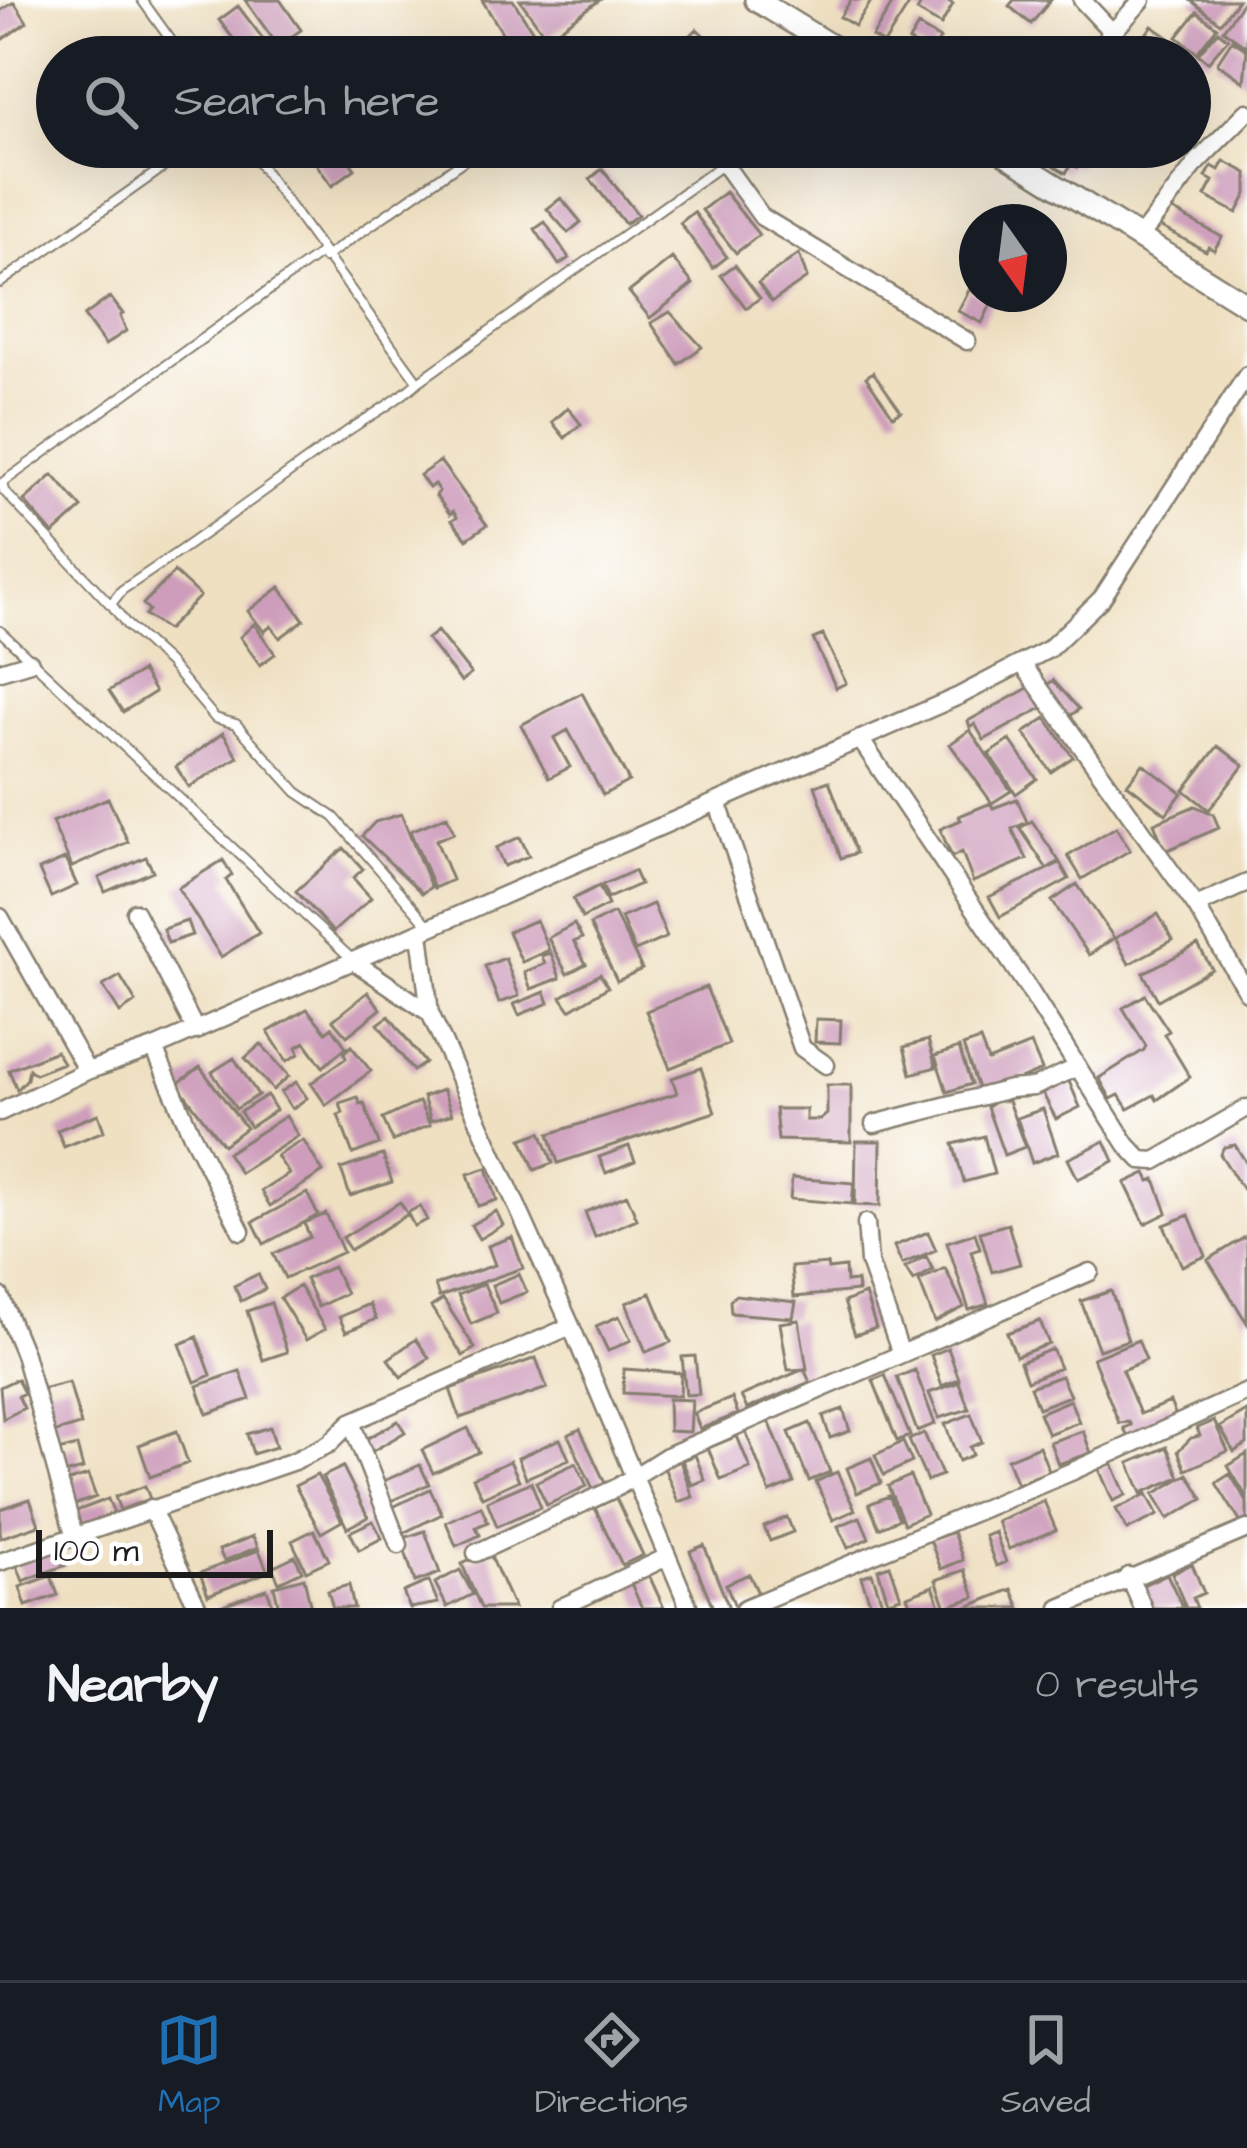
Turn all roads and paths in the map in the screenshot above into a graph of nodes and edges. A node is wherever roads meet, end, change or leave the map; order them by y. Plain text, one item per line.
1 (142, 0) edge
2 (1082, 0) edge
3 (1142, 0) edge
4 (772, 4) edge
5 (1112, 31) junction
6 (168, 36) edge
7 (818, 36) edge
8 (1108, 36) edge
9 (1247, 112) edge
10 (1211, 148) edge
11 (162, 168) edge
12 (262, 168) edge
13 (452, 168) edge
14 (718, 168) edge
15 (727, 168) edge
16 (1035, 168) edge
17 (1193, 168) edge
18 (1140, 237) junction
19 (323, 256) junction
20 (0, 283) edge
21 (1247, 304) edge
22 (968, 341) dead end
23 (1247, 375) edge
24 (418, 382) junction
25 (112, 606) junction
26 (0, 631) edge
27 (30, 662) junction
28 (1023, 665) junction
29 (0, 671) edge
30 (860, 739) junction
31 (718, 804) junction
32 (1247, 883) edge
33 (1196, 906) junction
34 (135, 912) dead end
35 (0, 917) edge
36 (426, 931) junction
37 (355, 962) junction
38 (1247, 992) edge
39 (430, 1013) junction
40 (196, 1030) junction
41 (154, 1048) junction
42 (826, 1065) dead end
43 (1078, 1067) junction
44 (87, 1071) junction
45 (1247, 1108) edge
46 (0, 1112) edge
47 (874, 1124) dead end
48 (866, 1223) dead end
49 (241, 1231) dead end
50 (1090, 1272) dead end
51 (0, 1296) edge
52 (571, 1326) junction
53 (902, 1354) junction
54 (1247, 1392) edge
55 (351, 1423) junction
56 (632, 1475) junction
57 (151, 1508) junction
58 (1247, 1529) edge
59 (74, 1535) junction
60 (399, 1545) dead end
61 (476, 1553) dead end
62 (667, 1557) junction
63 (0, 1562) edge
64 (1129, 1576) junction
65 (197, 1608) edge
66 (560, 1608) edge
67 (689, 1608) edge
68 (745, 1608) edge
69 (1060, 1608) edge
70 (1143, 1608) edge

1 - 6 lane
2 - 5 street
3 - 5 street
4 - 7 street
5 - 8 street
9 - 10 street
11 - 20 lane
12 - 19 lane
13 - 19 lane
14 - 24 lane
15 - 22 street
16 - 18 street
17 - 18 street
18 - 21 street
19 - 24 lane
19 - 25 lane
23 - 28 street
24 - 25 lane
25 - 36 lane
26 - 27 lane
27 - 29 street
27 - 37 lane
28 - 30 street
28 - 33 street
30 - 31 street
30 - 43 street
31 - 36 street
31 - 42 street
32 - 33 street
33 - 38 street
34 - 40 street
35 - 44 street
36 - 37 street
36 - 39 street
37 - 39 street
37 - 40 street
39 - 52 street
40 - 41 street
41 - 44 street
41 - 49 street
43 - 45 street
43 - 47 street
44 - 46 street
48 - 53 street
50 - 53 street
51 - 59 street
52 - 55 street
52 - 56 street
53 - 56 street
54 - 68 street
55 - 57 street
55 - 60 street
56 - 61 street
56 - 62 street
57 - 59 street
57 - 65 street
58 - 64 street
59 - 63 street
62 - 66 street
62 - 67 street
64 - 69 street
64 - 70 street

